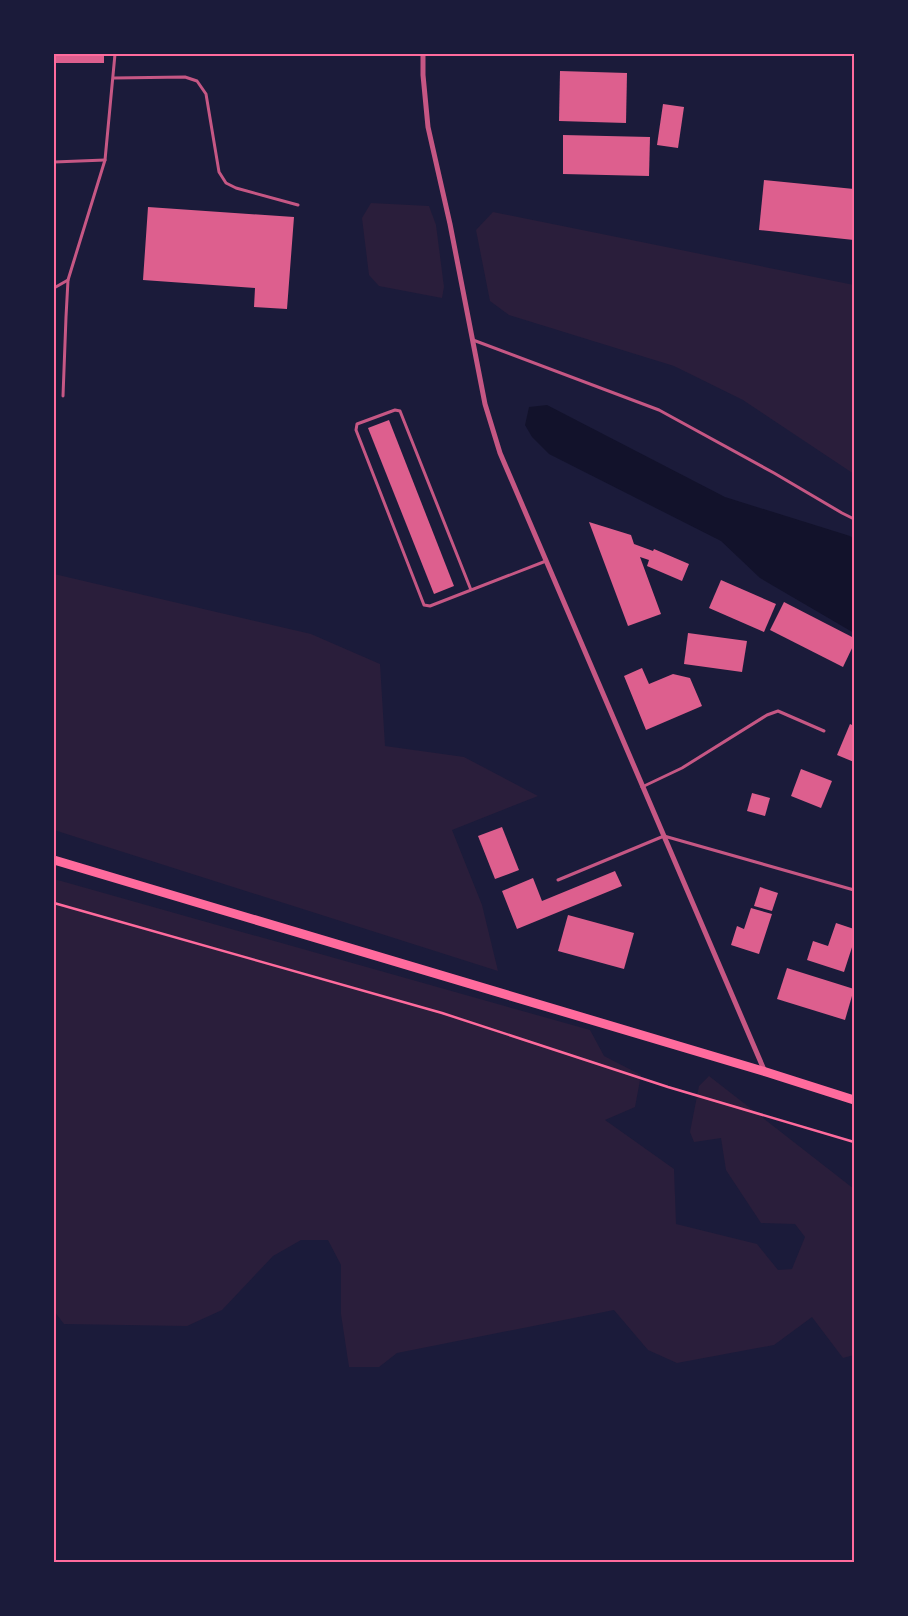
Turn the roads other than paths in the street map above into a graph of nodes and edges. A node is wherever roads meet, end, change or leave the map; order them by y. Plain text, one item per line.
1 (115, 54) edge
2 (423, 54) edge
3 (114, 78) junction
4 (105, 160) junction
5 (54, 162) edge
6 (298, 205) dead end
7 (68, 280) junction
8 (54, 288) edge
9 (472, 340) junction
10 (63, 396) dead end
11 (854, 518) edge
12 (546, 561) junction
13 (471, 590) junction
14 (824, 731) dead end
15 (642, 787) junction
16 (664, 836) junction
17 (54, 860) edge
18 (558, 880) dead end
19 (854, 890) edge
20 (766, 1072) junction
21 (854, 1100) edge

1 - 3 lane
2 - 9 street
3 - 4 lane
3 - 6 lane
4 - 5 lane
4 - 7 lane
7 - 8 lane
7 - 10 lane
9 - 11 lane
9 - 12 street
12 - 13 lane
12 - 15 street
13 - 13 lane
14 - 15 lane
15 - 16 street
16 - 18 lane
16 - 19 lane
16 - 20 street
17 - 20 main road
20 - 21 main road

